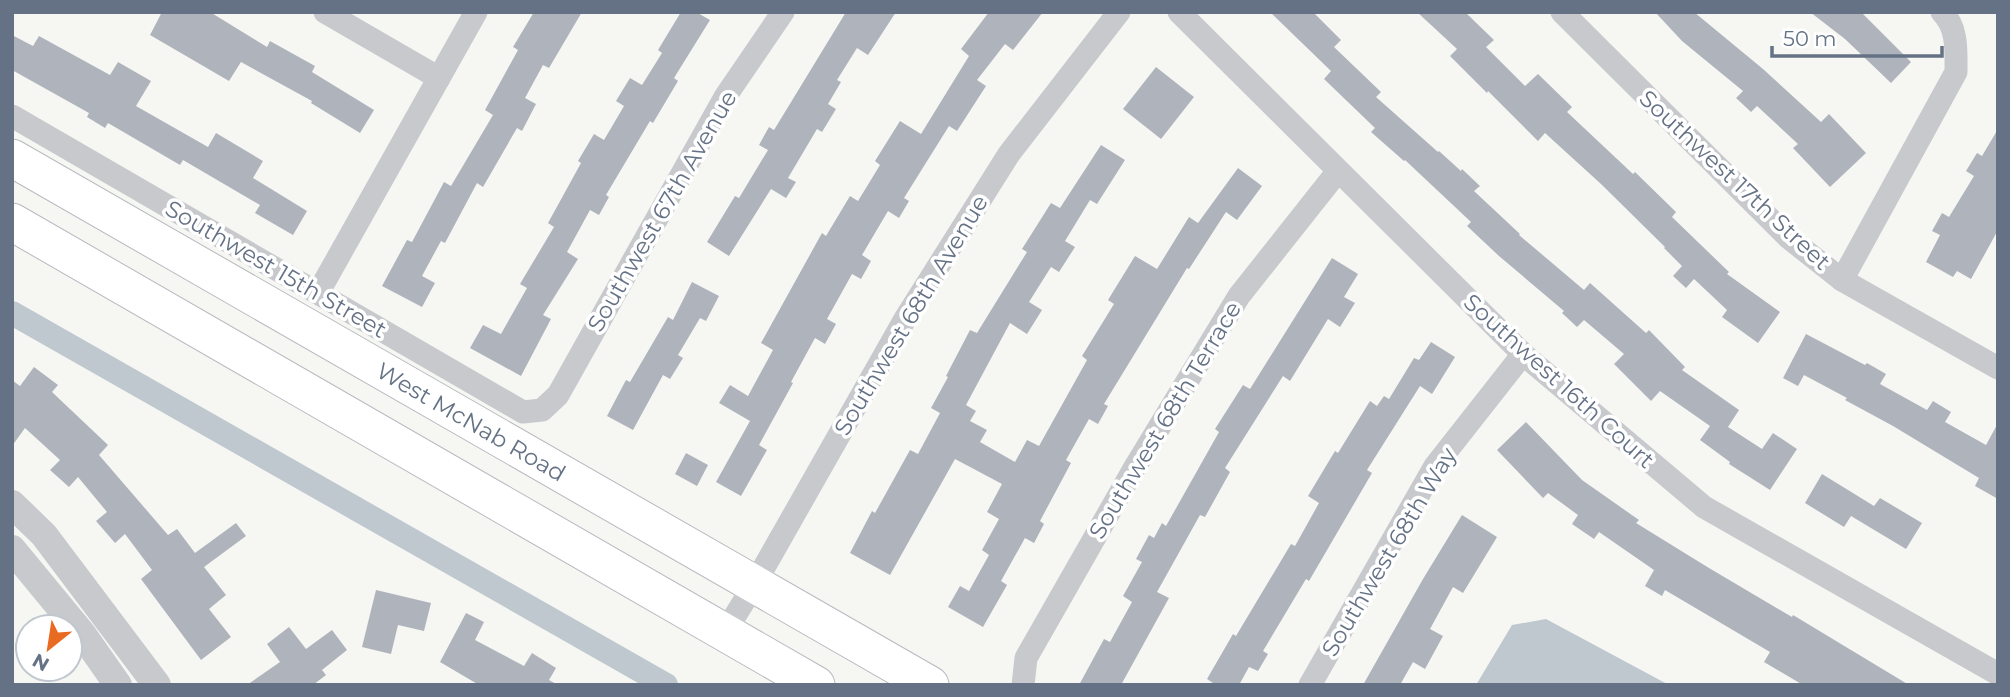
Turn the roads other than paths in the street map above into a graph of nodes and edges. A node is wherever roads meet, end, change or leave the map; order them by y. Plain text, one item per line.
1 (325, 12) edge
2 (476, 12) edge
3 (783, 12) edge
4 (1119, 12) edge
5 (1179, 12) edge
6 (1562, 12) edge
7 (1942, 12) edge
8 (439, 78) junction
9 (12, 116) edge
10 (12, 159) edge
11 (1338, 171) junction
12 (12, 222) edge
13 (1842, 281) junction
14 (318, 293) junction
15 (1523, 354) junction
16 (1998, 368) edge
17 (542, 410) joint
18 (12, 504) edge
19 (12, 549) edge
20 (754, 585) junction
21 (725, 632) junction
22 (1998, 674) edge
23 (118, 685) edge
24 (157, 685) edge
25 (816, 685) edge
26 (930, 685) edge
27 (1023, 685) edge
28 (1310, 685) edge

1 - 8 street
2 - 8 street
3 - 17 street, Southwest 67th Avenue
4 - 20 street, Southwest 68th Avenue
5 - 11 street, Southwest 16th Court
6 - 13 street, Southwest 17th Street
7 - 13 street
8 - 14 street
9 - 14 street, Southwest 15th Street
10 - 20 main road, West McNab Road
11 - 15 street, Southwest 16th Court
11 - 27 street, Southwest 68th Terrace
12 - 21 main road
13 - 16 street, Southwest 17th Street
14 - 17 street, Southwest 15th Street
15 - 22 street, Southwest 16th Court
15 - 28 street, Southwest 68th Way
18 - 24 street
19 - 23 street
20 - 21 street, Southwest 68th Avenue
20 - 26 main road, West McNab Road
21 - 25 main road

